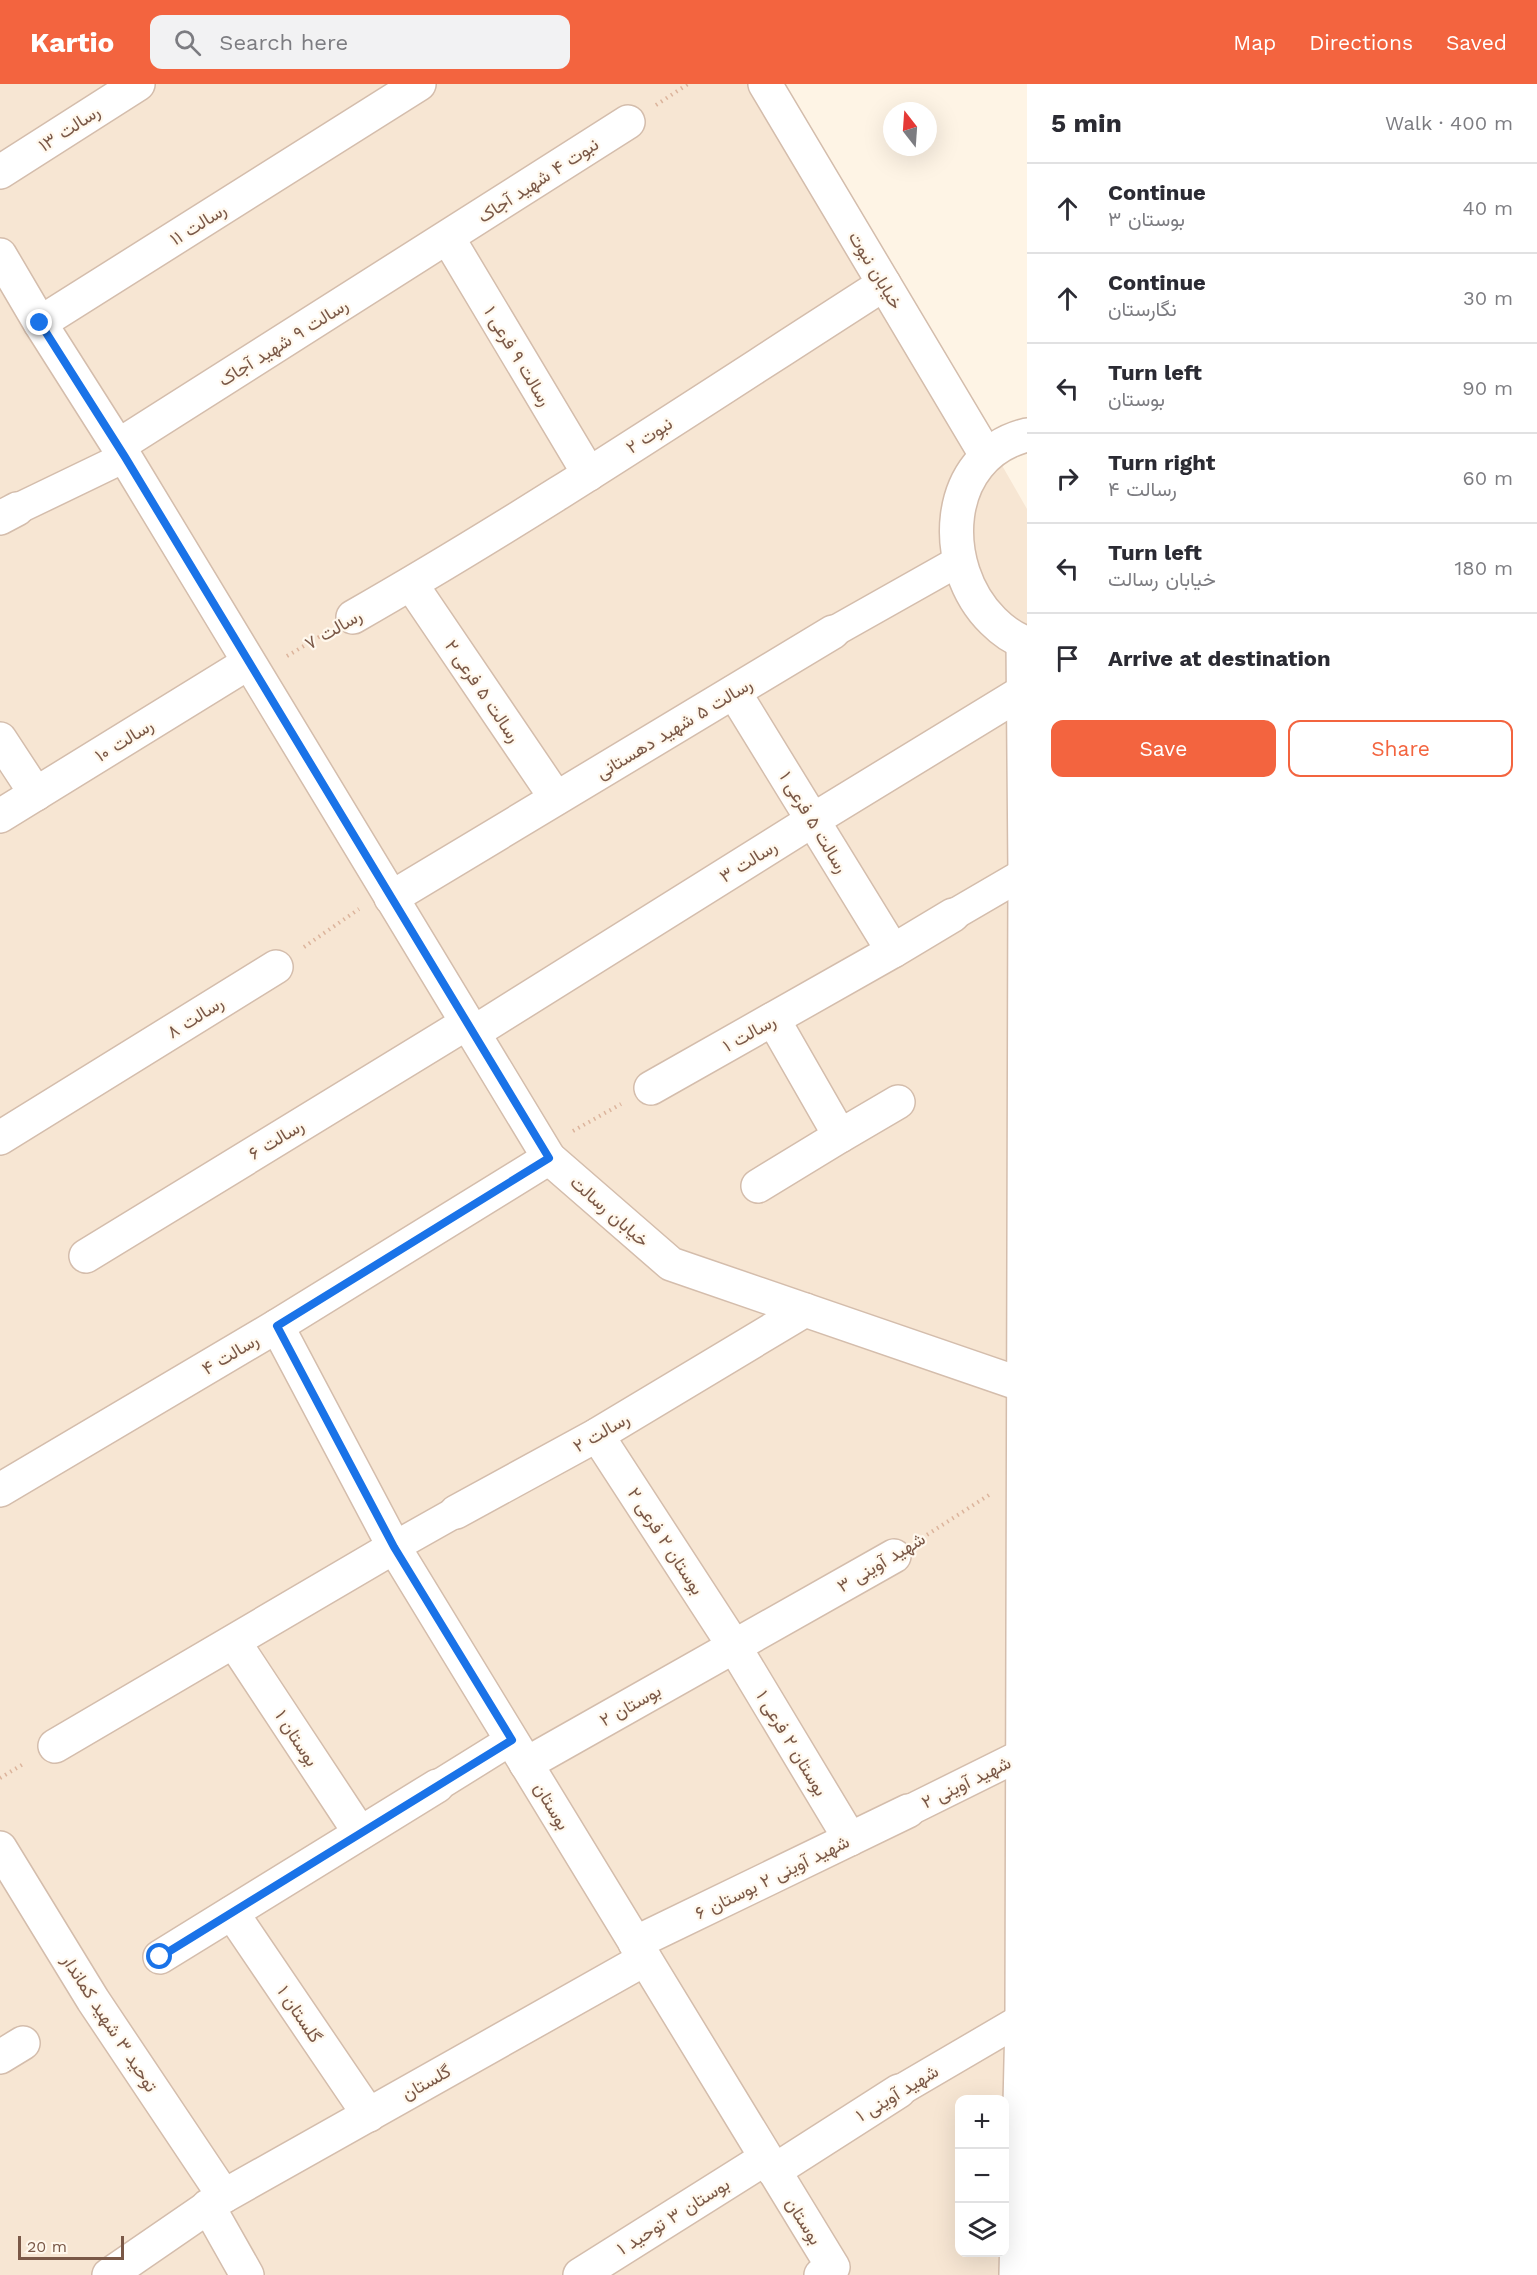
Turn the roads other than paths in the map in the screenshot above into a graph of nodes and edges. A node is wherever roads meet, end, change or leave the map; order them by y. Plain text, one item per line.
1 (138, 84) edge
2 (419, 84) edge
3 (765, 84) edge
4 (628, 122) dead end
5 (0, 172) edge
6 (448, 238) junction
7 (0, 255) edge
8 (884, 284) junction
9 (12, 302) edge
10 (40, 323) junction
11 (1027, 435) edge
12 (122, 452) junction
13 (986, 455) junction
14 (589, 474) junction
15 (8, 513) edge
16 (959, 561) junction
17 (411, 584) junction
18 (353, 617) road end
19 (833, 632) joint
20 (1025, 643) edge
21 (252, 668) junction
22 (1024, 691) junction
23 (734, 692) junction
24 (0, 739) edge
25 (36, 794) junction
26 (556, 798) junction
27 (0, 816) edge
28 (813, 820) junction
29 (1025, 873) junction
30 (389, 895) junction
31 (953, 915) joint
32 (893, 951) junction
33 (276, 966) road end
34 (773, 1019) junction
35 (470, 1028) junction
36 (651, 1088) road end
37 (898, 1102) dead end
38 (840, 1136) junction
39 (0, 1138) edge
40 (546, 1153) junction
41 (758, 1186) dead end
42 (86, 1256) dead end
43 (805, 1310) junction
44 (277, 1326) junction
45 (1023, 1385) junction
46 (597, 1435) junction
47 (0, 1490) edge
48 (456, 1512) joint
49 (394, 1547) junction
50 (894, 1556) road end
51 (234, 1642) junction
52 (734, 1646) junction
53 (55, 1746) dead end
54 (519, 1752) junction
55 (1023, 1754) junction
56 (437, 1786) joint
57 (908, 1810) joint
58 (360, 1833) junction
59 (850, 1839) junction
60 (0, 1848) edge
61 (232, 1913) junction
62 (640, 1951) junction
63 (160, 1957) dead end
64 (1023, 2019) junction
65 (899, 2091) joint
66 (369, 2115) junction
67 (770, 2164) junction
68 (216, 2201) junction
69 (109, 2275) edge
70 (247, 2275) edge
71 (580, 2275) edge
72 (821, 2275) edge
73 (1016, 2275) edge

1 - 5 street, رسالت ۱۳
2 - 10 street, رسالت ۱۱
3 - 8 street, خیابان نبوت
4 - 6 street, نبوت ۴ شهید آجاک
6 - 12 street, رسالت ۹ شهید آجاک
6 - 14 street, رسالت ۹ فرعی ۱
7 - 9 street, خیابان رسالت
8 - 13 street, خیابان نبوت
8 - 14 street, نبوت ۲
9 - 10 street, خیابان رسالت
10 - 12 street, خیابان رسالت
11 - 13 street
12 - 15 street
12 - 21 street, خیابان رسالت
13 - 16 street
14 - 17 street, نبوت ۲
16 - 19 street, رسالت ۵ شهید دهستانی
16 - 20 street
17 - 18 street, رسالت ۷
17 - 26 street, رسالت ۵ فرعی ۲
19 - 23 street, رسالت ۵ شهید دهستانی
20 - 22 street
21 - 25 street, رسالت ۱۰
21 - 30 street, خیابان رسالت
22 - 28 street, رسالت ۳
22 - 29 street
23 - 26 street, رسالت ۵ شهید دهستانی
23 - 28 street, رسالت ۵ فرعی ۱
24 - 25 street
25 - 27 street, رسالت ۱۰
26 - 30 street, رسالت ۵ شهید دهستانی
28 - 32 street, رسالت ۵ فرعی ۱
28 - 35 street, رسالت ۳
29 - 31 street
29 - 45 street
30 - 35 street, خیابان رسالت
31 - 32 street, رسالت ۱
32 - 34 street, رسالت ۱
33 - 39 street, رسالت ۸
34 - 36 street, رسالت ۱
34 - 38 street
35 - 40 street, خیابان رسالت
35 - 42 street, رسالت ۶
37 - 38 street
38 - 41 street
40 - 43 street, خیابان رسالت
40 - 44 street, رسالت ۴
43 - 45 street, خیابان رسالت
43 - 46 street, رسالت ۲
44 - 47 street, رسالت ۴
44 - 49 street, بوستان
45 - 55 street
46 - 48 street, رسالت ۲
46 - 52 street, بوستان ۲ فرعی ۲
48 - 49 street, رسالت ۲
49 - 51 street
49 - 54 street, بوستان
50 - 52 street, شهید آوینی ۳
51 - 53 street
51 - 58 street, بوستان ۱
52 - 54 street, بوستان ۲
52 - 59 street, بوستان ۲ فرعی ۱
54 - 56 street
54 - 62 street, بوستان
55 - 57 street, شهید آوینی ۲
55 - 64 street
56 - 58 street
57 - 59 street, شهید آوینی ۲ بوستان ۶
58 - 61 street
59 - 62 street, شهید آوینی ۲ بوستان ۶
60 - 68 street, توحید ۳ شهید کماندار
61 - 63 street
61 - 66 street, گلستان ۱
62 - 66 street, گلستان
62 - 67 street, بوستان
64 - 65 street, شهید آوینی ۱
64 - 73 street
65 - 67 street, شهید آوینی ۱
66 - 68 street, گلستان
67 - 71 street, بوستان ۳ توحید ۱
67 - 72 street, بوستان
68 - 69 street, گلستان
68 - 70 street, توحید ۳ شهید کماندار

